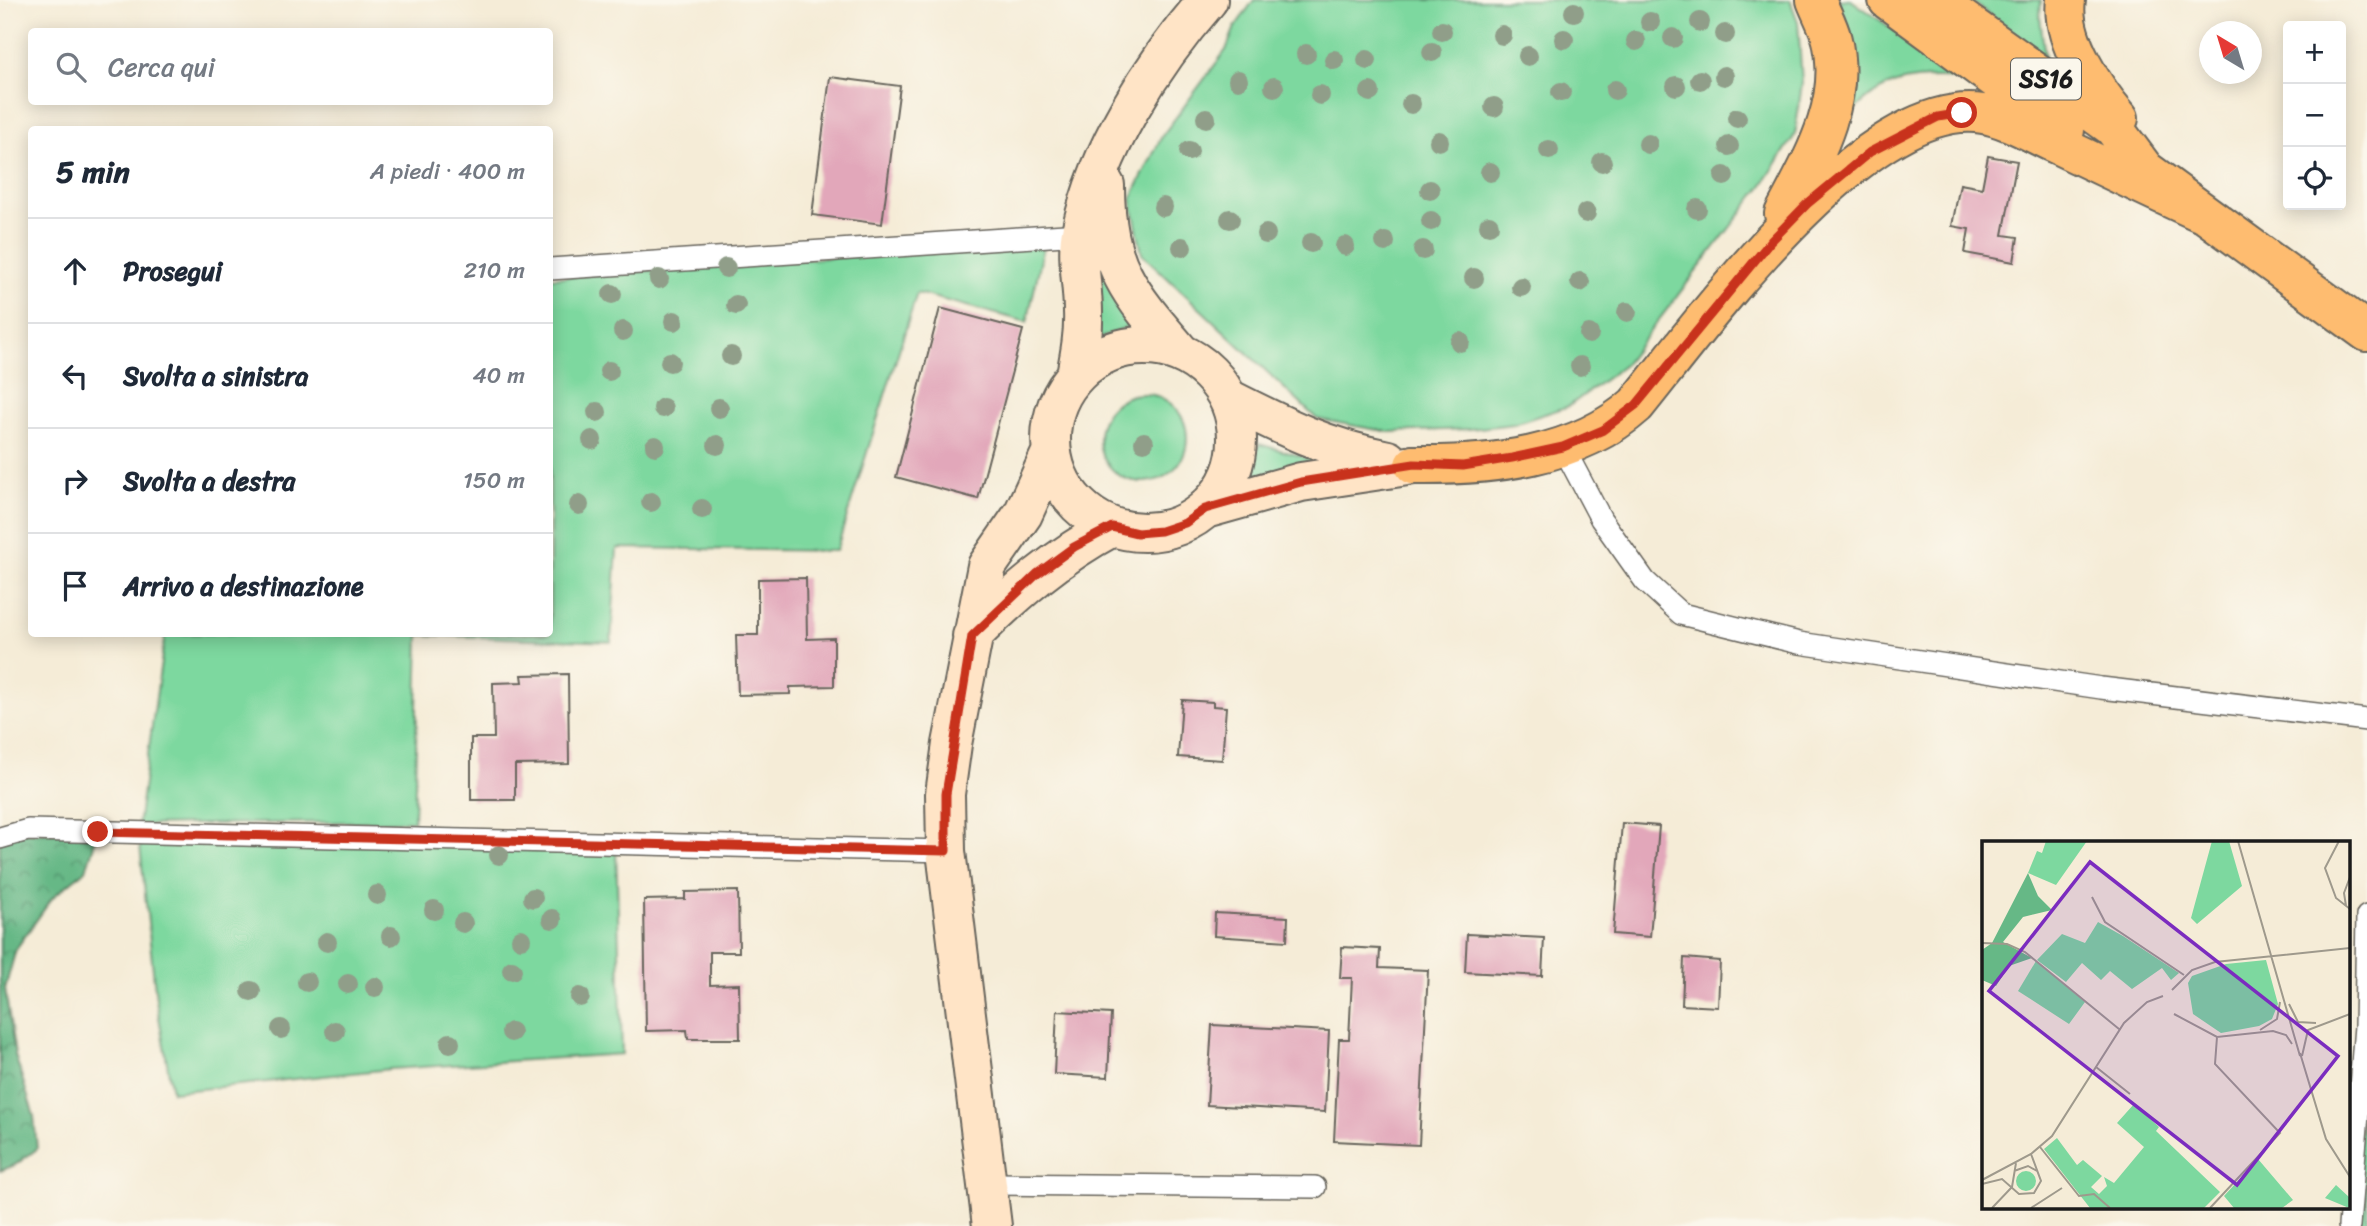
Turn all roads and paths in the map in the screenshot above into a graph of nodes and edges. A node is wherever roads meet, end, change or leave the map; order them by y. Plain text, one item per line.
1 (1208, 0) edge
2 (1816, 0) edge
3 (1888, 0) edge
4 (1935, 0) edge
5 (2066, 0) edge
6 (1105, 159) junction
7 (2145, 170) junction
8 (2200, 212) junction
9 (1080, 234) junction
10 (1771, 241) junction
11 (553, 269) edge
12 (2367, 332) edge
13 (1180, 352) junction
14 (1076, 375) junction
15 (1228, 399) junction
16 (1563, 447) junction
17 (1051, 453) junction
18 (1414, 464) junction
19 (1205, 509) junction
20 (1112, 527) junction
21 (972, 636) junction
22 (2367, 720) edge
23 (0, 838) edge
24 (946, 851) junction
25 (2367, 916) edge
26 (987, 1184) junction
27 (1315, 1187) dead end
28 (992, 1226) edge
29 (2349, 1226) edge

1 - 6 main road
2 - 10 main road
3 - 7 main road, SS16
4 - 7 main road, SS16
5 - 8 main road
6 - 9 main road
6 - 13 main road
7 - 8 main road, SS16
8 - 10 main road
8 - 12 main road, SS16
9 - 11 lane
9 - 14 main road
10 - 16 main road
13 - 14 main road
13 - 15 main road
14 - 17 main road
15 - 18 main road
15 - 19 main road
16 - 18 main road
16 - 22 lane
17 - 20 main road
17 - 21 main road
18 - 19 main road
19 - 20 main road
20 - 21 main road
21 - 24 main road
23 - 24 lane
24 - 26 main road
25 - 29 lane
26 - 27 lane
26 - 28 main road

